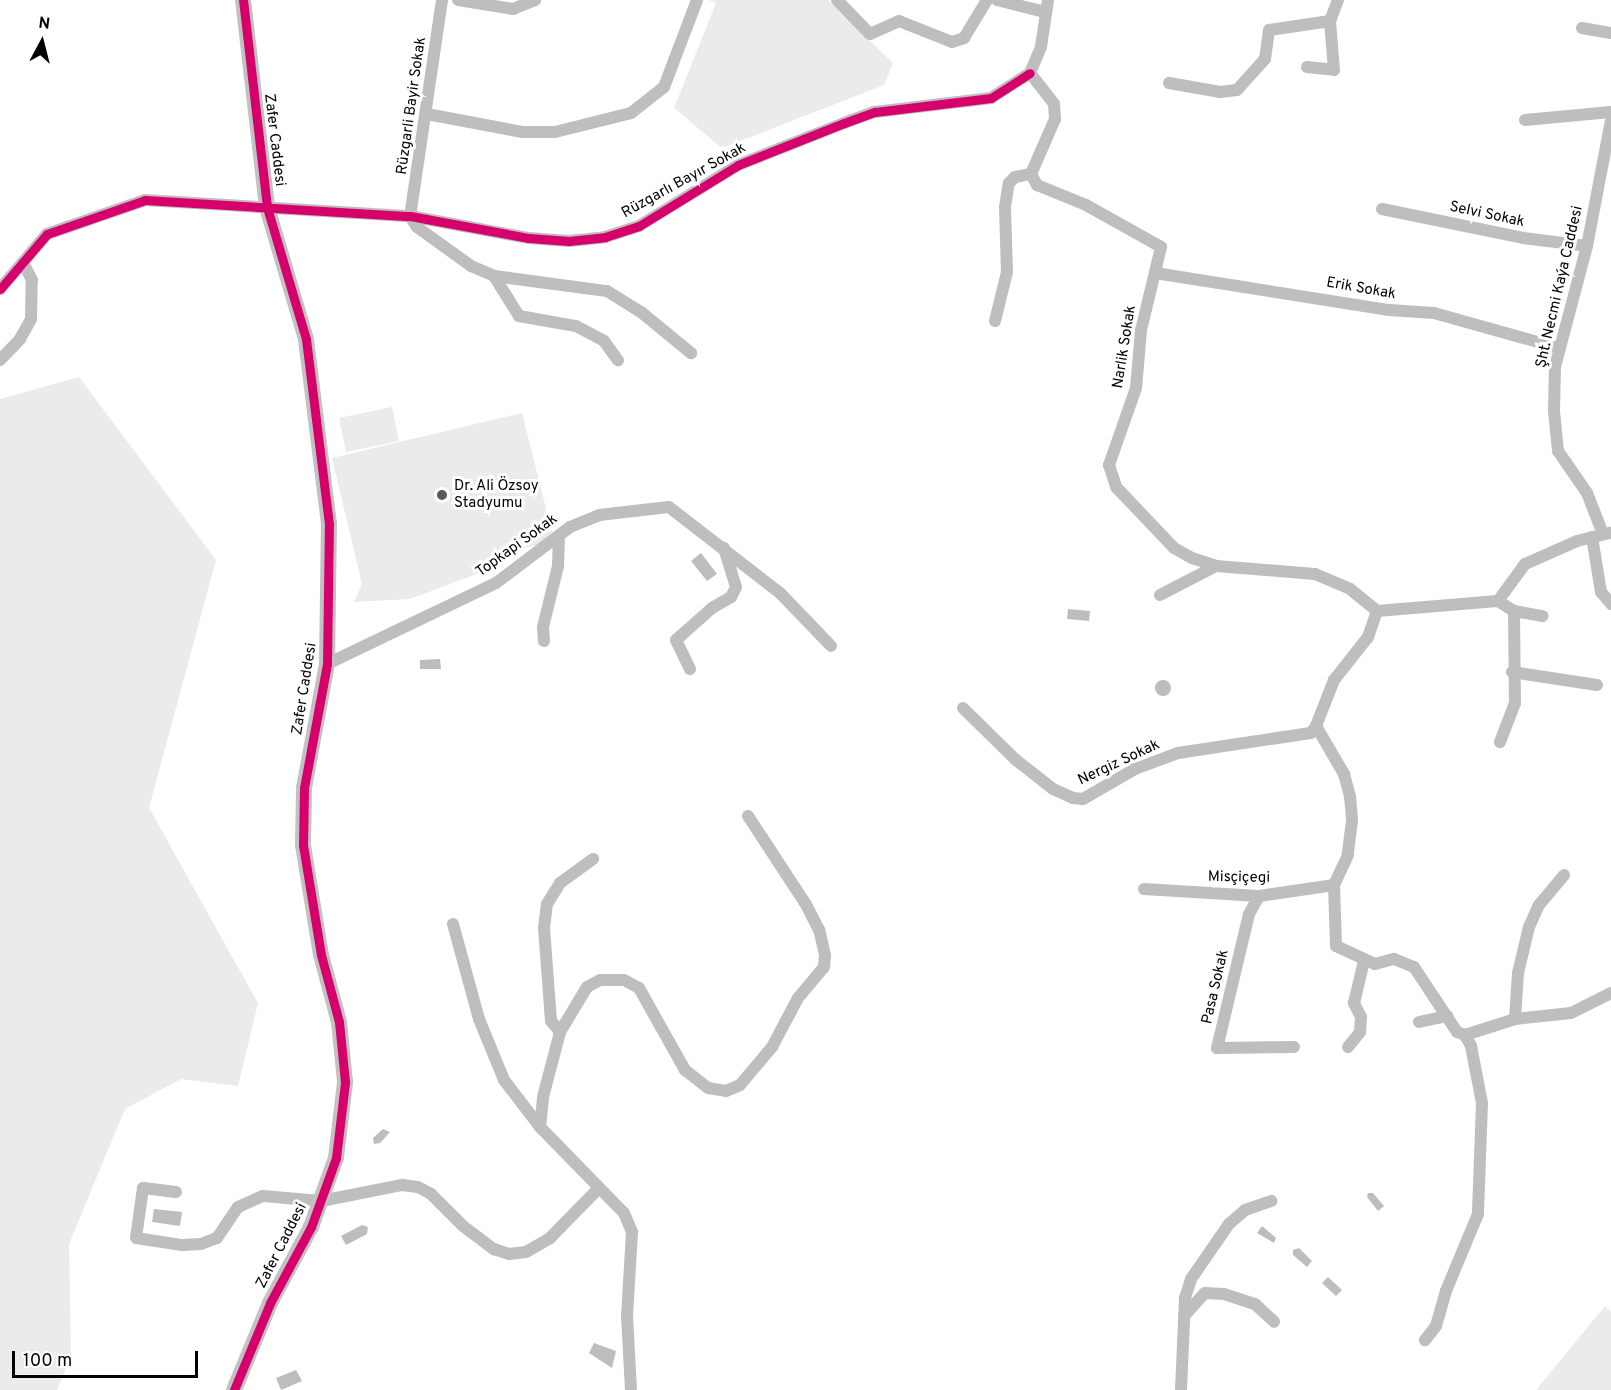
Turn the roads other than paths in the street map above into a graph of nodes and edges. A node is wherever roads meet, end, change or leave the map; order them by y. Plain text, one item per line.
1 (243, 0) edge
2 (442, 0) edge
3 (458, 0) edge
4 (535, 0) edge
5 (697, 0) edge
6 (837, 0) edge
7 (987, 0) edge
8 (997, 0) edge
9 (1338, 0) edge
10 (1047, 6) edge
11 (1330, 21) junction
12 (1582, 28) dead end
13 (1611, 33) edge
14 (1307, 67) dead end
15 (1030, 73) junction
16 (1169, 83) dead end
17 (1611, 112) edge
18 (427, 114) junction
19 (1525, 120) dead end
20 (1611, 120) edge
21 (1031, 174) junction
22 (267, 207) junction
23 (1382, 209) dead end
24 (410, 216) junction
25 (1587, 246) junction
26 (24, 264) junction
27 (1155, 273) junction
28 (494, 276) junction
29 (0, 289) edge
30 (996, 321) dead end
31 (1559, 348) junction
32 (691, 353) dead end
33 (0, 360) edge
34 (618, 360) dead end
35 (1602, 535) edge
36 (559, 536) junction
37 (724, 548) junction
38 (1216, 566) junction
39 (1160, 595) dead end
40 (1498, 601) junction
41 (1611, 604) edge
42 (1383, 611) junction
43 (1514, 611) junction
44 (1543, 616) dead end
45 (544, 641) dead end
46 (831, 646) dead end
47 (327, 664) junction
48 (690, 669) dead end
49 (1512, 672) junction
50 (1597, 685) dead end
51 (963, 708) dead end
52 (1316, 726) junction
53 (1500, 742) dead end
54 (748, 816) dead end
55 (593, 859) dead end
56 (1564, 875) dead end
57 (1334, 885) junction
58 (1144, 889) dead end
59 (1259, 896) junction
60 (453, 924) dead end
61 (1364, 961) junction
62 (1611, 993) edge
63 (1447, 1016) junction
64 (1515, 1019) junction
65 (1419, 1022) dead end
66 (560, 1032) junction
67 (1464, 1035) junction
68 (1294, 1047) dead end
69 (1348, 1047) dead end
70 (540, 1127) junction
71 (598, 1189) junction
72 (176, 1191) dead end
73 (321, 1201) junction
74 (1271, 1201) dead end
75 (1184, 1316) junction
76 (1274, 1322) dead end
77 (1425, 1340) dead end
78 (245, 1366) junction
79 (234, 1390) edge
80 (244, 1390) edge
81 (631, 1390) edge
82 (1181, 1390) edge

1 - 22 street, Zafer Caddesi
2 - 18 street, Rüzgarli Bayir Sokak
3 - 4 street
5 - 18 street
6 - 7 street
8 - 10 street
9 - 11 street
10 - 15 street
11 - 14 street
11 - 16 street
12 - 13 street
15 - 21 street
15 - 24 street, Rüzgarlı Bayır Sokak
17 - 19 street
18 - 24 street, Rüzgarli Bayir Sokak
20 - 25 street, Şht. Necmi Kaýa Caddesi
21 - 27 street, Narlik Sokak
21 - 30 street
22 - 24 street, Rüzgarlı Bayır Sokak
22 - 26 street, Rüzgarlı Bayır Sokak
22 - 47 street, Zafer Caddesi
23 - 25 street, Selvi Sokak
24 - 28 street
25 - 31 street, Şht. Necmi Kaýa Caddesi
26 - 29 street
26 - 33 street
27 - 31 street, Erik Sokak
27 - 38 street, Narlik Sokak
28 - 32 street
28 - 34 street
31 - 35 street, Şht. Necmi Kaýa Caddesi
35 - 40 street
35 - 41 street, Şht. Necmi Kaýa Caddesi
36 - 37 street, Topkapi Sokak
36 - 45 street
36 - 47 street, Topkapi Sokak
37 - 46 street, Topkapi Sokak
37 - 48 street
38 - 39 street
38 - 42 street, Narlik Sokak
40 - 42 street
40 - 43 street
42 - 52 street
43 - 44 street
43 - 49 street
47 - 73 street, Zafer Caddesi
49 - 50 street
49 - 53 street
51 - 52 street, Nergiz Sokak
52 - 57 street
54 - 66 street
55 - 66 street
56 - 64 street
57 - 59 street, Misçiçegi
57 - 61 street
58 - 59 street, Misçiçegi
59 - 68 street, Pasa Sokak
60 - 70 street
61 - 63 street
61 - 69 street
62 - 64 street
63 - 65 street
63 - 67 street
64 - 67 street
66 - 70 street
67 - 77 street
70 - 71 street
71 - 73 street
71 - 81 street
72 - 73 street
73 - 78 street, Zafer Caddesi
74 - 75 street
75 - 76 street
75 - 82 street
78 - 79 street, Zafer Caddesi
78 - 80 street, Zafer Caddesi

